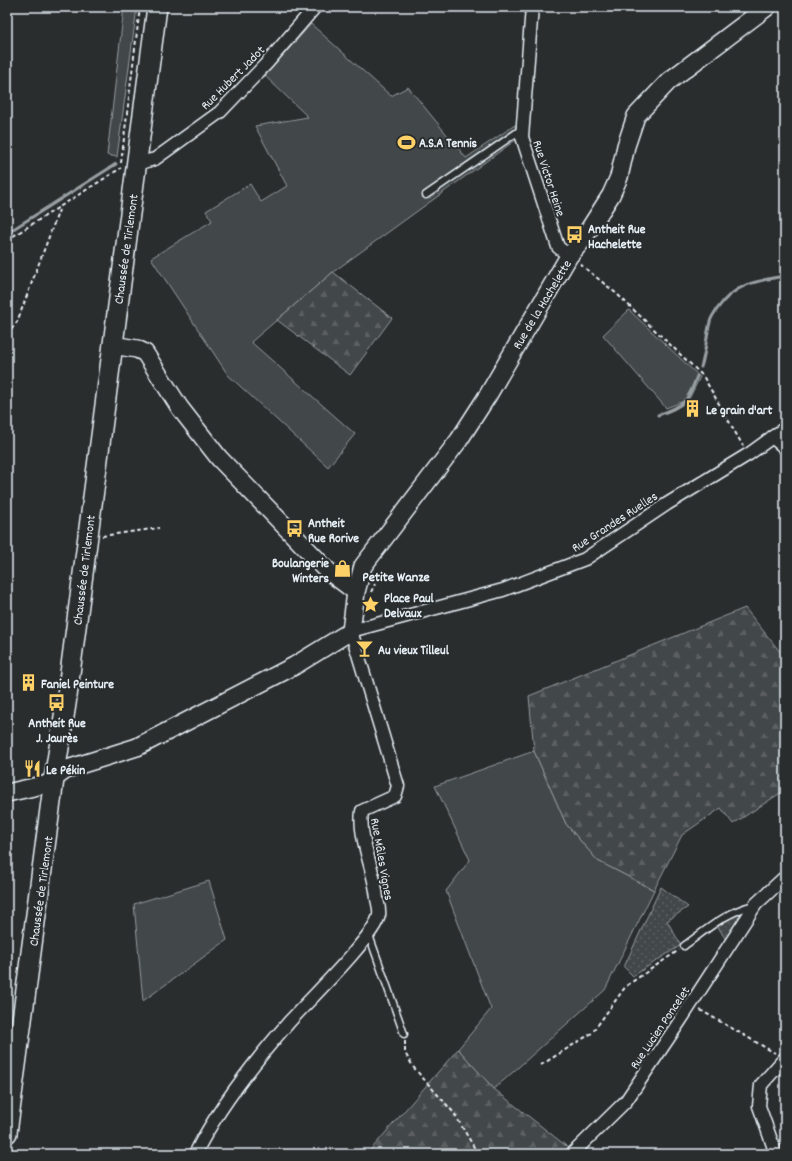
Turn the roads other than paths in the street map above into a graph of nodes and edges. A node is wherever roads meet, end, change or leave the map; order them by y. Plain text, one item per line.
1 (157, 7) edge
2 (315, 7) edge
3 (532, 7) edge
4 (767, 7) edge
5 (522, 128) junction
6 (129, 166) junction
7 (426, 195) dead end
8 (569, 256) junction
9 (112, 345) junction
10 (785, 428) edge
11 (772, 437) junction
12 (785, 448) edge
13 (363, 593) junction
14 (351, 631) junction
15 (54, 779) junction
16 (7, 792) edge
17 (785, 877) edge
18 (756, 904) junction
19 (369, 935) junction
20 (684, 946) road end
21 (404, 1034) road end
22 (785, 1058) edge
23 (7, 1133) edge
24 (785, 1150) edge
25 (195, 1154) edge
26 (572, 1154) edge
27 (777, 1154) edge

1 - 6 main road, Chaussée de Tirlemont
2 - 6 street, Rue Hubert Jadot
3 - 5 street, Rue Victor Heine
4 - 8 street, Rue de la Hachelette
5 - 7 lane
5 - 8 street, Rue Victor Heine
6 - 9 main road, Chaussée de Tirlemont
8 - 13 street, Rue de la Hachelette
9 - 13 street
9 - 15 main road, Chaussée de Tirlemont
10 - 11 street, Rue Grandes Ruelles
11 - 12 street
11 - 14 street, Rue Grandes Ruelles
13 - 14 street, Rue de la Hachelette
14 - 15 street
14 - 19 street, Rue Mâles Vignes
15 - 16 street
15 - 23 main road, Chaussée de Tirlemont
17 - 18 street, Rue Lucien Poncelet
18 - 20 lane, Rue Lucien Poncelet
18 - 26 street, Rue Lucien Poncelet
19 - 21 lane
19 - 25 street, Rue Mâles Vignes
22 - 27 street
24 - 27 street

